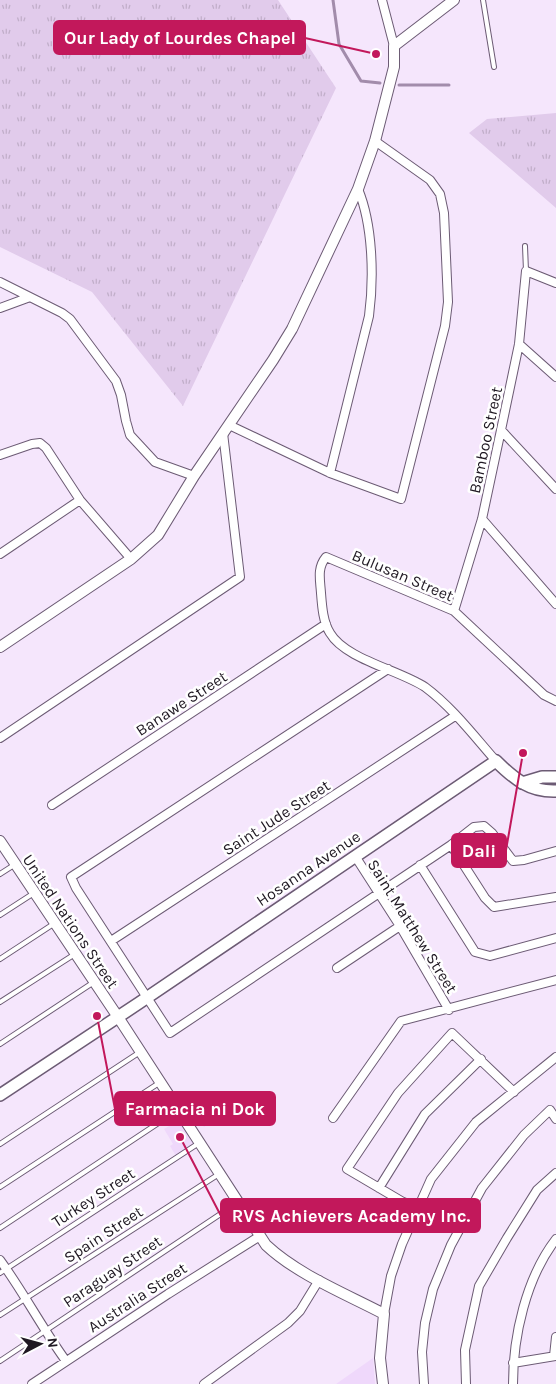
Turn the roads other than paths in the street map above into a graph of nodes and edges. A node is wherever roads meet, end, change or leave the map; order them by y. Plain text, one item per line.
1 (382, 0) edge
2 (454, 0) edge
3 (483, 0) edge
4 (394, 46) junction
5 (494, 67) dead end
6 (375, 141) junction
7 (358, 189) junction
8 (525, 246) dead end
9 (526, 271) junction
10 (0, 282) edge
11 (556, 283) edge
12 (30, 297) junction
13 (0, 308) edge
14 (519, 344) junction
15 (556, 377) edge
16 (226, 429) junction
17 (502, 430) junction
18 (0, 455) edge
19 (330, 473) junction
20 (194, 476) junction
21 (556, 489) edge
22 (80, 500) junction
23 (482, 519) junction
24 (0, 554) edge
25 (131, 559) junction
26 (556, 604) edge
27 (454, 611) junction
28 (326, 624) junction
29 (0, 647) edge
30 (388, 669) junction
31 (556, 702) edge
32 (455, 716) junction
33 (0, 738) edge
34 (496, 761) junction
35 (556, 777) edge
36 (522, 783) junction
37 (556, 791) edge
38 (52, 805) dead end
39 (0, 841) edge
40 (452, 844) junction
41 (556, 850) edge
42 (354, 856) junction
43 (16, 864) junction
44 (420, 865) junction
45 (0, 874) edge
46 (35, 892) junction
47 (378, 893) junction
48 (556, 897) edge
49 (0, 915) edge
50 (55, 923) junction
51 (400, 926) junction
52 (556, 938) edge
53 (111, 941) junction
54 (75, 954) junction
55 (0, 959) edge
56 (337, 968) dead end
57 (556, 980) edge
58 (94, 982) junction
59 (143, 1000) junction
60 (0, 1002) edge
61 (449, 1010) junction
62 (118, 1017) junction
63 (0, 1044) edge
64 (140, 1052) junction
65 (556, 1057) edge
66 (481, 1058) junction
67 (160, 1082) junction
68 (514, 1092) junction
69 (0, 1095) edge
70 (178, 1110) junction
71 (333, 1118) dead end
72 (556, 1119) edge
73 (199, 1142) junction
74 (0, 1144) edge
75 (556, 1173) edge
76 (219, 1174) junction
77 (0, 1187) edge
78 (379, 1188) junction
79 (238, 1202) junction
80 (418, 1208) junction
81 (0, 1228) edge
82 (260, 1236) junction
83 (556, 1239) edge
84 (0, 1260) edge
85 (3, 1271) edge
86 (320, 1280) junction
87 (25, 1298) junction
88 (384, 1314) junction
89 (0, 1315) edge
90 (45, 1331) junction
91 (556, 1337) edge
92 (555, 1356) edge
93 (66, 1360) junction
94 (0, 1361) edge
95 (513, 1363) junction
96 (32, 1384) edge
97 (204, 1384) edge
98 (383, 1384) edge
99 (424, 1384) edge
100 (466, 1384) edge
101 (514, 1384) edge

1 - 4 street
2 - 4 street
3 - 5 lane
4 - 6 street
6 - 7 street
6 - 19 street
7 - 16 street
7 - 19 street
8 - 9 lane
9 - 11 street
9 - 14 street, Bamboo Street
10 - 12 street
12 - 13 street
12 - 20 street
14 - 15 street
14 - 17 street, Bamboo Street
16 - 19 street
16 - 20 street
16 - 33 street
17 - 21 street
17 - 23 street, Bamboo Street
18 - 22 street
20 - 25 street
22 - 24 street
22 - 25 street
23 - 26 street
23 - 27 street, Bamboo Street
25 - 29 street
27 - 28 street, Bulusan Street
27 - 31 street, Bulusan Street
28 - 30 street
28 - 38 street, Banawe Street
30 - 32 street
30 - 53 street
32 - 34 street
32 - 53 street, Saint Jude Street
34 - 36 main road
34 - 42 main road, Hosanna Avenue
35 - 36 main road
36 - 37 main road
39 - 43 street, United Nations Street
40 - 41 street
40 - 44 street
40 - 48 street
42 - 47 street, Saint Matthew Street
42 - 59 main road, Hosanna Avenue
43 - 45 lane
43 - 46 street, United Nations Street
44 - 47 street
44 - 52 street
46 - 49 lane
46 - 50 street, United Nations Street
47 - 51 street, Saint Matthew Street
47 - 59 street
50 - 54 street, United Nations Street
50 - 55 lane
51 - 56 street
51 - 61 street, Saint Matthew Street
53 - 59 street
54 - 58 street, United Nations Street
54 - 60 lane
57 - 61 street
58 - 62 street, United Nations Street
58 - 63 lane
59 - 62 main road, Hosanna Avenue
61 - 71 street
62 - 64 street, United Nations Street
62 - 69 main road, Hosanna Avenue
64 - 67 street, United Nations Street
64 - 74 lane
65 - 68 street
66 - 68 street
66 - 78 street
66 - 78 street
67 - 70 street, United Nations Street
67 - 77 lane
68 - 80 street
70 - 73 street, United Nations Street
70 - 81 lane
72 - 99 street
73 - 76 street, United Nations Street
73 - 85 lane, Turkey Street
75 - 100 street
76 - 79 street, United Nations Street
76 - 87 lane, Spain Street
78 - 80 street
79 - 82 street, United Nations Street
79 - 90 lane, Paraguay Street
80 - 88 street
82 - 86 street, United Nations Street
82 - 93 street, Australia Street
83 - 95 street
84 - 85 street
85 - 87 street
86 - 88 street, United Nations Street
86 - 97 street
87 - 89 lane, Spain Street
87 - 90 street
88 - 98 street
90 - 93 street
90 - 94 lane, Paraguay Street
91 - 92 street
92 - 95 street
93 - 96 street, Australia Street
95 - 101 street

